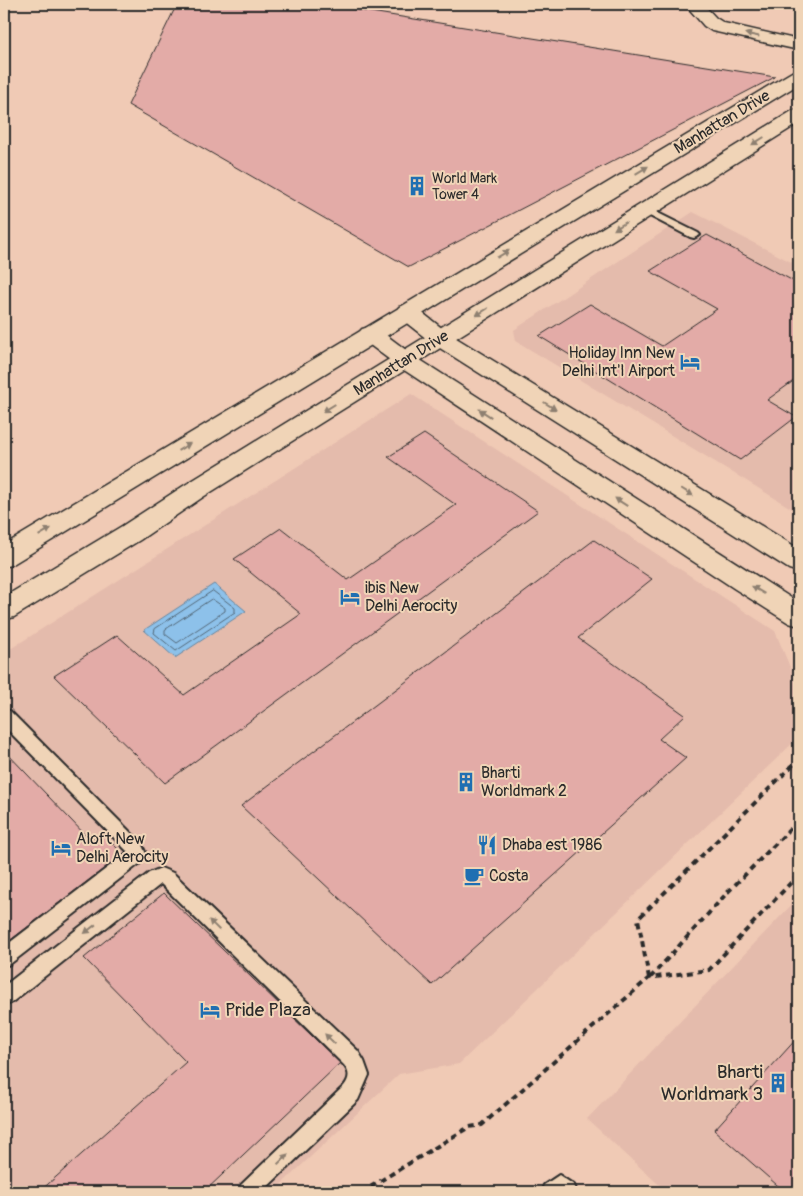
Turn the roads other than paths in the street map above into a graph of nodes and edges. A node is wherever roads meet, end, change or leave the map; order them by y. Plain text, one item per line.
1 (694, 4) edge
2 (799, 45) edge
3 (799, 76) edge
4 (799, 115) edge
5 (646, 210) junction
6 (694, 235) dead end
7 (407, 312) junction
8 (370, 334) junction
9 (440, 338) junction
10 (406, 361) junction
11 (4, 557) edge
12 (799, 562) edge
13 (4, 610) edge
14 (799, 616) edge
15 (4, 716) edge
16 (4, 958) edge
17 (4, 997) edge
18 (248, 1192) edge
19 (551, 1192) edge
20 (567, 1192) edge

2 -> 1 street
7 -> 3 street, Manhattan Drive
4 -> 5 street, Manhattan Drive
5 - 6 lane
5 -> 9 street, Manhattan Drive
7 - 8 street, Manhattan Drive
7 - 9 street
8 - 10 street
11 -> 8 street, Manhattan Drive
9 - 10 street, Manhattan Drive
9 -> 12 street
10 -> 13 street, Manhattan Drive
14 -> 10 street
15 - 16 lane
18 -> 17 lane
19 - 20 lane

